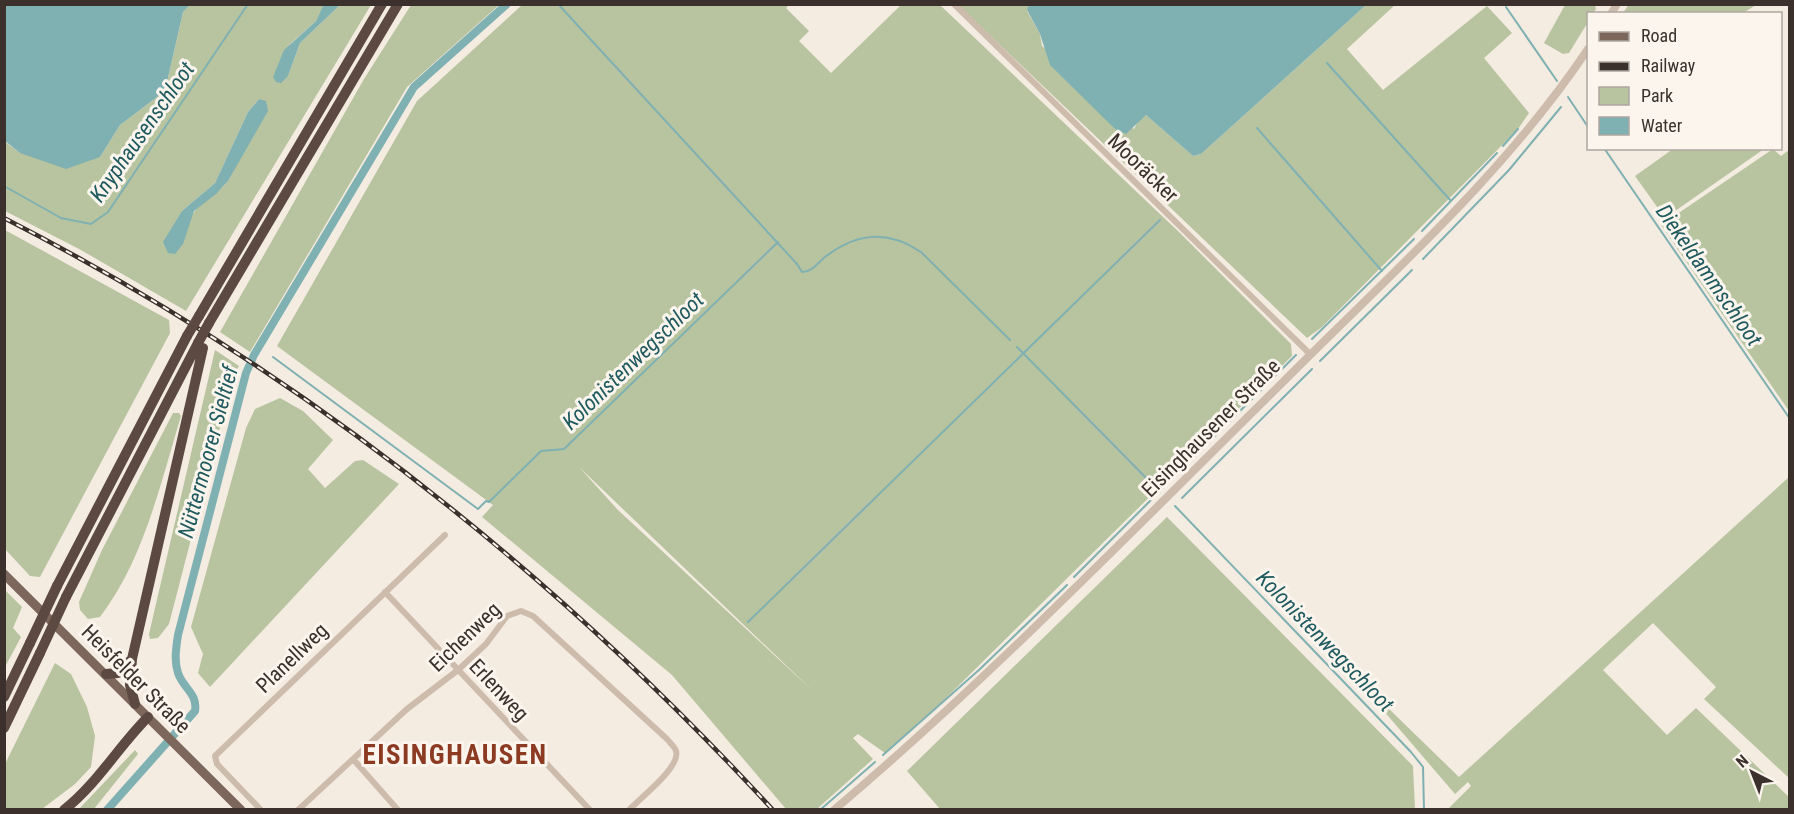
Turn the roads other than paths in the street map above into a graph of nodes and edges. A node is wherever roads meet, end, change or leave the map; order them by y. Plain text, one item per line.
1 (382, 4) edge
2 (398, 4) edge
3 (954, 4) edge
4 (1587, 51) edge
5 (201, 342) junction
6 (1310, 354) junction
7 (445, 535) dead end
8 (4, 574) edge
9 (385, 592) junction
10 (132, 660) junction
11 (21, 663) junction
12 (458, 670) junction
13 (106, 675) junction
14 (4, 679) edge
15 (4, 697) edge
16 (135, 704) junction
17 (148, 717) junction
18 (4, 728) edge
19 (353, 759) junction
20 (64, 810) edge
21 (241, 810) edge
22 (261, 810) edge
23 (298, 810) edge
24 (398, 810) edge
25 (590, 810) edge
26 (629, 810) edge
27 (834, 810) edge

1 - 11 highway, bridge
2 - 5 highway, bridge
3 - 6 street, Mooräcker
4 - 6 street, Eisinghausener Straße
5 - 10 highway
5 - 18 highway, bridge
6 - 27 street, Eisinghausener Straße
7 - 9 street, Planellweg
8 - 13 main road, Heisfelder Straße
9 - 12 street, Erlenweg
9 - 22 street, Planellweg
10 - 13 highway
10 - 16 highway
11 - 14 highway
11 - 15 highway
12 - 19 street, Eichenweg
12 - 25 street, Erlenweg
12 - 26 street, Eichenweg
13 - 16 main road, Heisfelder Straße
16 - 17 main road, Heisfelder Straße
17 - 20 highway
17 - 21 main road, Heisfelder Straße
19 - 23 street, Eichenweg
19 - 24 street

